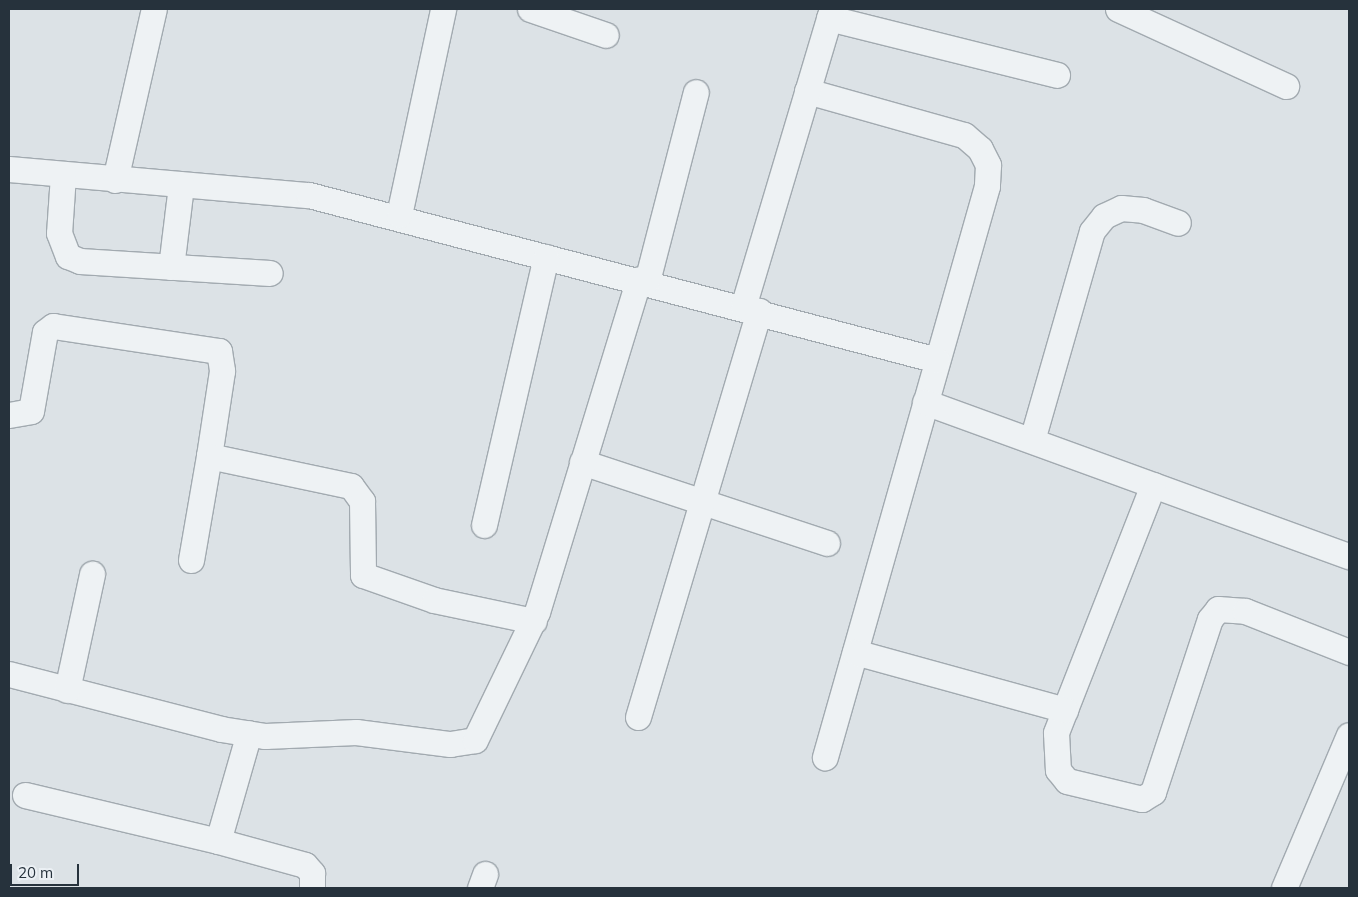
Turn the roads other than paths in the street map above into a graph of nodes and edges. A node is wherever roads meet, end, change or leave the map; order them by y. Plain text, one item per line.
1 (154, 9) edge
2 (443, 9) edge
3 (530, 9) edge
4 (1118, 9) edge
5 (831, 13) edge
6 (606, 35) dead end
7 (1057, 75) dead end
8 (1286, 86) dead end
9 (807, 91) junction
10 (696, 92) dead end
11 (9, 169) edge
12 (63, 175) junction
13 (115, 180) junction
14 (181, 185) junction
15 (399, 215) junction
16 (1178, 223) dead end
17 (546, 257) junction
18 (171, 267) junction
19 (270, 273) dead end
20 (643, 280) junction
21 (751, 309) junction
22 (937, 360) junction
23 (925, 402) junction
24 (9, 415) edge
25 (1032, 440) junction
26 (209, 456) junction
27 (582, 462) junction
28 (1153, 485) junction
29 (703, 499) junction
30 (484, 525) dead end
31 (827, 542) dead end
32 (1349, 556) edge
33 (191, 560) dead end
34 (92, 574) dead end
35 (534, 621) junction
36 (855, 652) junction
37 (1349, 652) edge
38 (9, 674) edge
39 (67, 690) junction
40 (1065, 710) junction
41 (638, 717) dead end
42 (249, 734) junction
43 (1349, 734) edge
44 (825, 757) dead end
45 (25, 795) dead end
46 (218, 841) junction
47 (312, 888) edge
48 (1284, 888) edge

1 - 13 street
2 - 15 street
3 - 6 street
4 - 8 street
5 - 7 street
5 - 9 street
9 - 21 street
9 - 22 street
10 - 20 street
11 - 12 street
12 - 13 street
12 - 18 street
13 - 14 street
14 - 15 street
14 - 18 street
15 - 17 street
16 - 25 street
17 - 20 street
17 - 30 street
18 - 19 street
20 - 21 street
20 - 27 street
21 - 22 street
21 - 29 street
22 - 23 street
23 - 25 street
23 - 36 street
24 - 26 street
25 - 28 street
26 - 33 street
26 - 35 street
27 - 29 street
27 - 35 street
28 - 32 street
28 - 40 street
29 - 31 street
29 - 41 street
34 - 39 street
35 - 42 street
36 - 40 street
36 - 44 street
37 - 40 street
38 - 39 street
39 - 42 street
42 - 46 street
43 - 48 street
45 - 46 street
46 - 47 street

